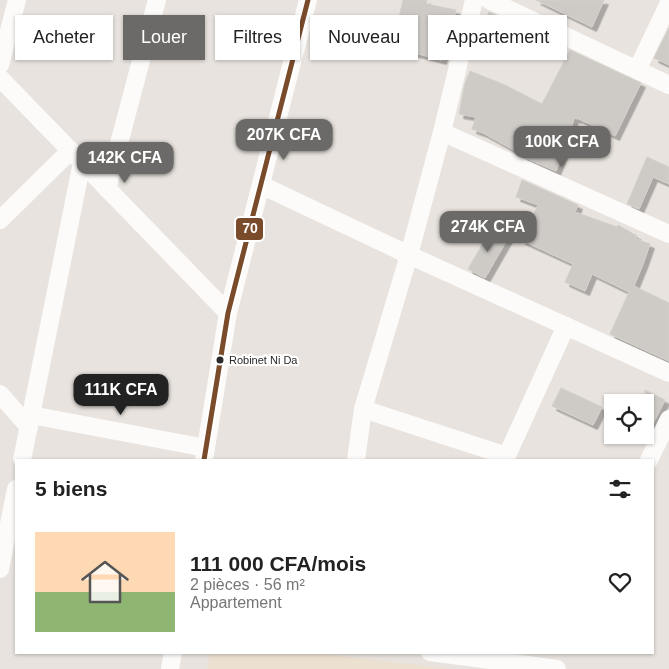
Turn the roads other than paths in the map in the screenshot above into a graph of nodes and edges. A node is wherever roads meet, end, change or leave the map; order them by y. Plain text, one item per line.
1 (17, 0) edge
2 (157, 0) edge
3 (308, 0) edge
4 (474, 0) edge
5 (489, 0) edge
6 (669, 3) edge
7 (0, 65) edge
8 (637, 70) junction
9 (0, 78) edge
10 (669, 85) edge
11 (442, 132) junction
12 (76, 157) junction
13 (261, 185) junction
14 (107, 189) junction
15 (0, 220) edge
16 (669, 234) edge
17 (409, 255) junction
18 (228, 313) junction
19 (566, 326) junction
20 (669, 373) edge
21 (0, 394) edge
22 (363, 409) junction
23 (669, 419) edge
24 (30, 421) junction
25 (205, 454) edge
26 (506, 458) edge
27 (22, 459) edge
28 (356, 459) edge
29 (649, 459) edge
30 (15, 494) edge
31 (0, 569) edge
32 (172, 654) edge
33 (452, 654) edge
34 (553, 663) edge
35 (170, 669) edge

1 - 7 street
2 - 14 street
3 - 13 street
4 - 11 street
5 - 8 street
6 - 8 street
8 - 10 street
9 - 12 street
11 - 16 street
11 - 17 street
12 - 14 street
12 - 15 street
12 - 24 street
13 - 17 street
13 - 18 street
14 - 18 street
17 - 19 street
17 - 22 street
18 - 25 street
19 - 20 street
19 - 26 street
21 - 24 street
22 - 26 street
22 - 28 street
23 - 29 street
24 - 25 street
24 - 27 street
30 - 31 street
32 - 35 street
33 - 34 street

